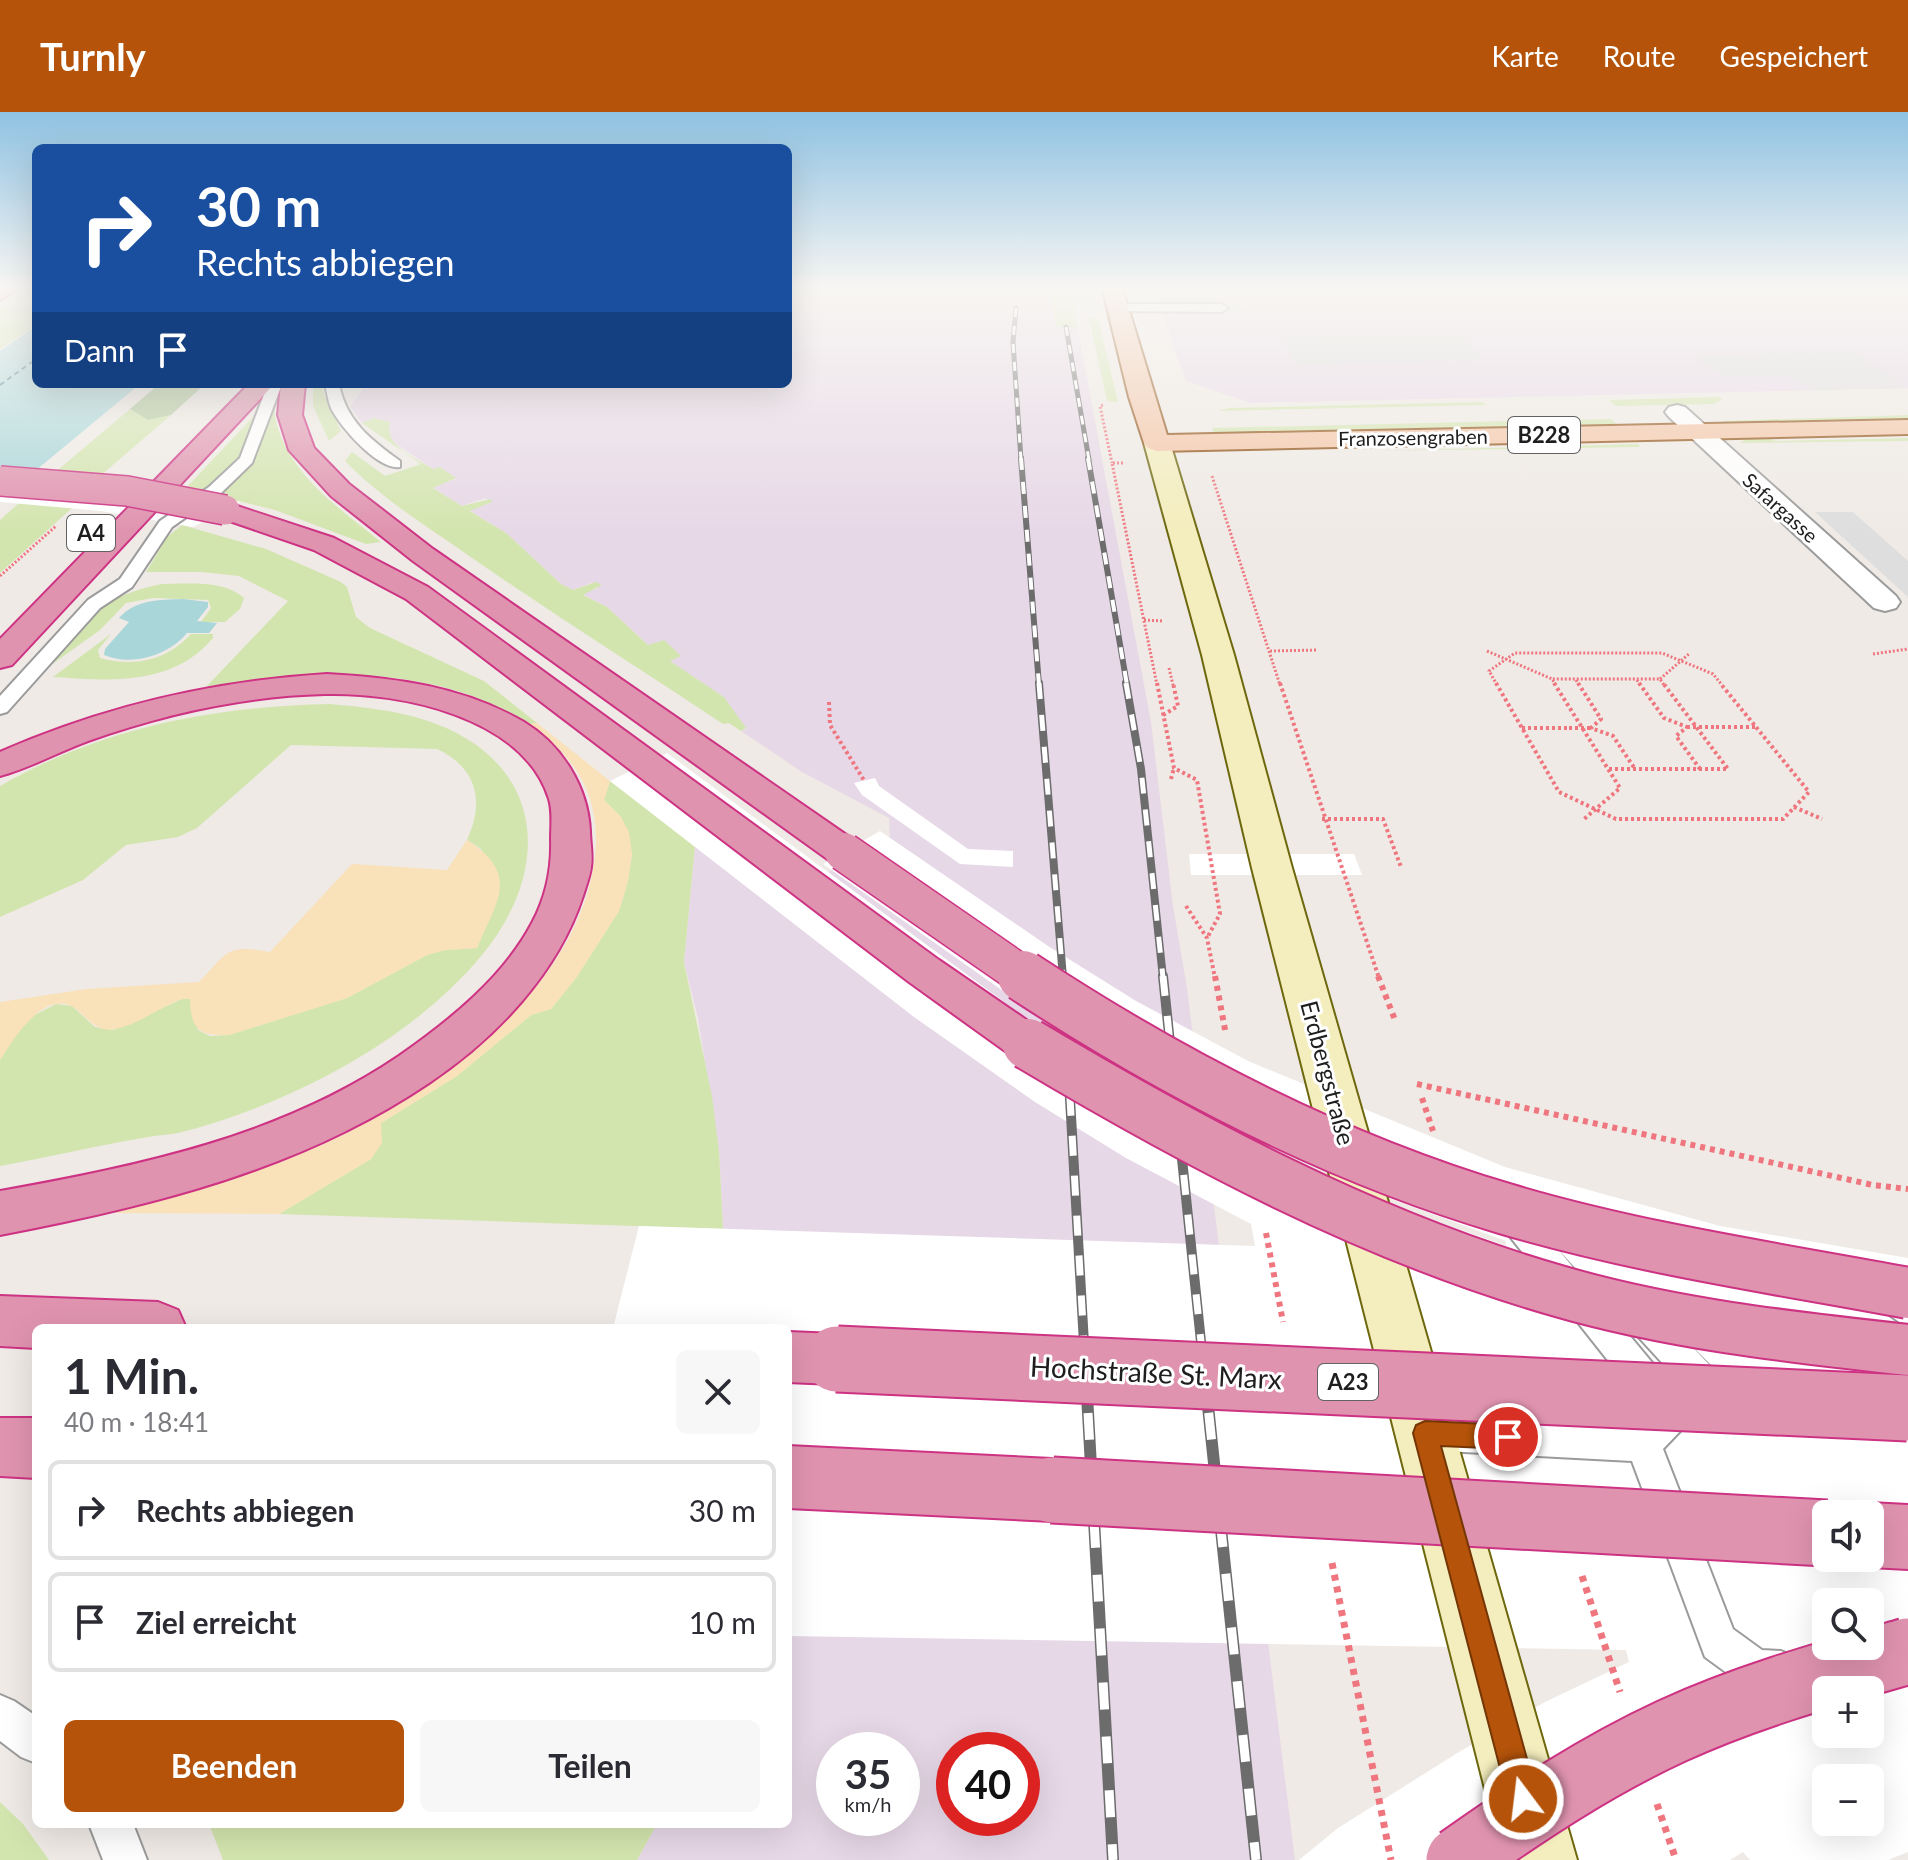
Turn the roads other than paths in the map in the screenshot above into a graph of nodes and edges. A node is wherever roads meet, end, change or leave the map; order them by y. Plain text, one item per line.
1 (1136, 369) edge
2 (245, 388) edge
3 (258, 388) edge
4 (274, 388) edge
5 (293, 388) edge
6 (332, 388) edge
7 (1908, 406) edge
8 (1687, 422) junction
9 (1908, 427) edge
10 (1157, 443) junction
11 (395, 464) dead end
12 (0, 481) edge
13 (1885, 602) dead end
14 (0, 620) edge
15 (0, 658) edge
16 (0, 708) edge
17 (0, 765) edge
18 (1487, 1185) dead end
19 (1529, 1197) dead end
20 (1574, 1210) dead end
21 (0, 1213) edge
22 (1626, 1224) dead end
23 (1676, 1236) dead end
24 (1729, 1246) dead end
25 (1782, 1254) dead end
26 (1838, 1265) dead end
27 (1902, 1285) edge
28 (1908, 1318) edge
29 (0, 1321) edge
30 (68, 1324) edge
31 (1908, 1351) edge
32 (792, 1357) edge
33 (1908, 1389) edge
34 (1673, 1414) junction
35 (1734, 1416) junction
36 (1792, 1420) junction
37 (1905, 1420) edge
38 (1846, 1423) junction
39 (1425, 1433) junction
40 (1643, 1444) junction
41 (0, 1447) edge
42 (32, 1448) edge
43 (792, 1477) edge
44 (1812, 1532) edge
45 (1884, 1536) edge
46 (1908, 1537) edge
47 (1908, 1651) edge
48 (1908, 1676) edge
49 (0, 1715) edge
50 (32, 1739) edge
51 (113, 1828) edge
52 (125, 1860) edge
53 (1459, 1860) edge
54 (1540, 1860) edge

1 - 10 main road, Erdbergstraße
2 - 14 highway, A4
3 - 15 highway
4 - 16 lane
5 - 27 highway, bridge
6 - 11 lane
7 - 8 main road, Franzosengraben / B228
8 - 9 main road, Franzosengraben / B228
8 - 10 main road, Franzosengraben / B228
8 - 13 street, Safargasse
10 - 39 street, Erdbergstraße
12 - 31 highway, bridge
17 - 21 highway
18 - 34 lane
19 - 35 lane
20 - 36 lane
22 - 38 lane
23 - 37 lane
24 - 33 lane
25 - 31 lane
26 - 28 lane
29 - 30 highway
32 - 37 highway, Hochstraße St. Marx / A23, bridge
34 - 35 lane
34 - 40 lane
35 - 36 lane
36 - 38 lane
37 - 38 lane
39 - 40 lane
39 - 54 street, Erdbergstraße
40 - 48 lane
41 - 42 highway
43 - 44 highway, bridge
45 - 46 highway
47 - 53 highway, bridge
49 - 50 lane
51 - 52 lane

